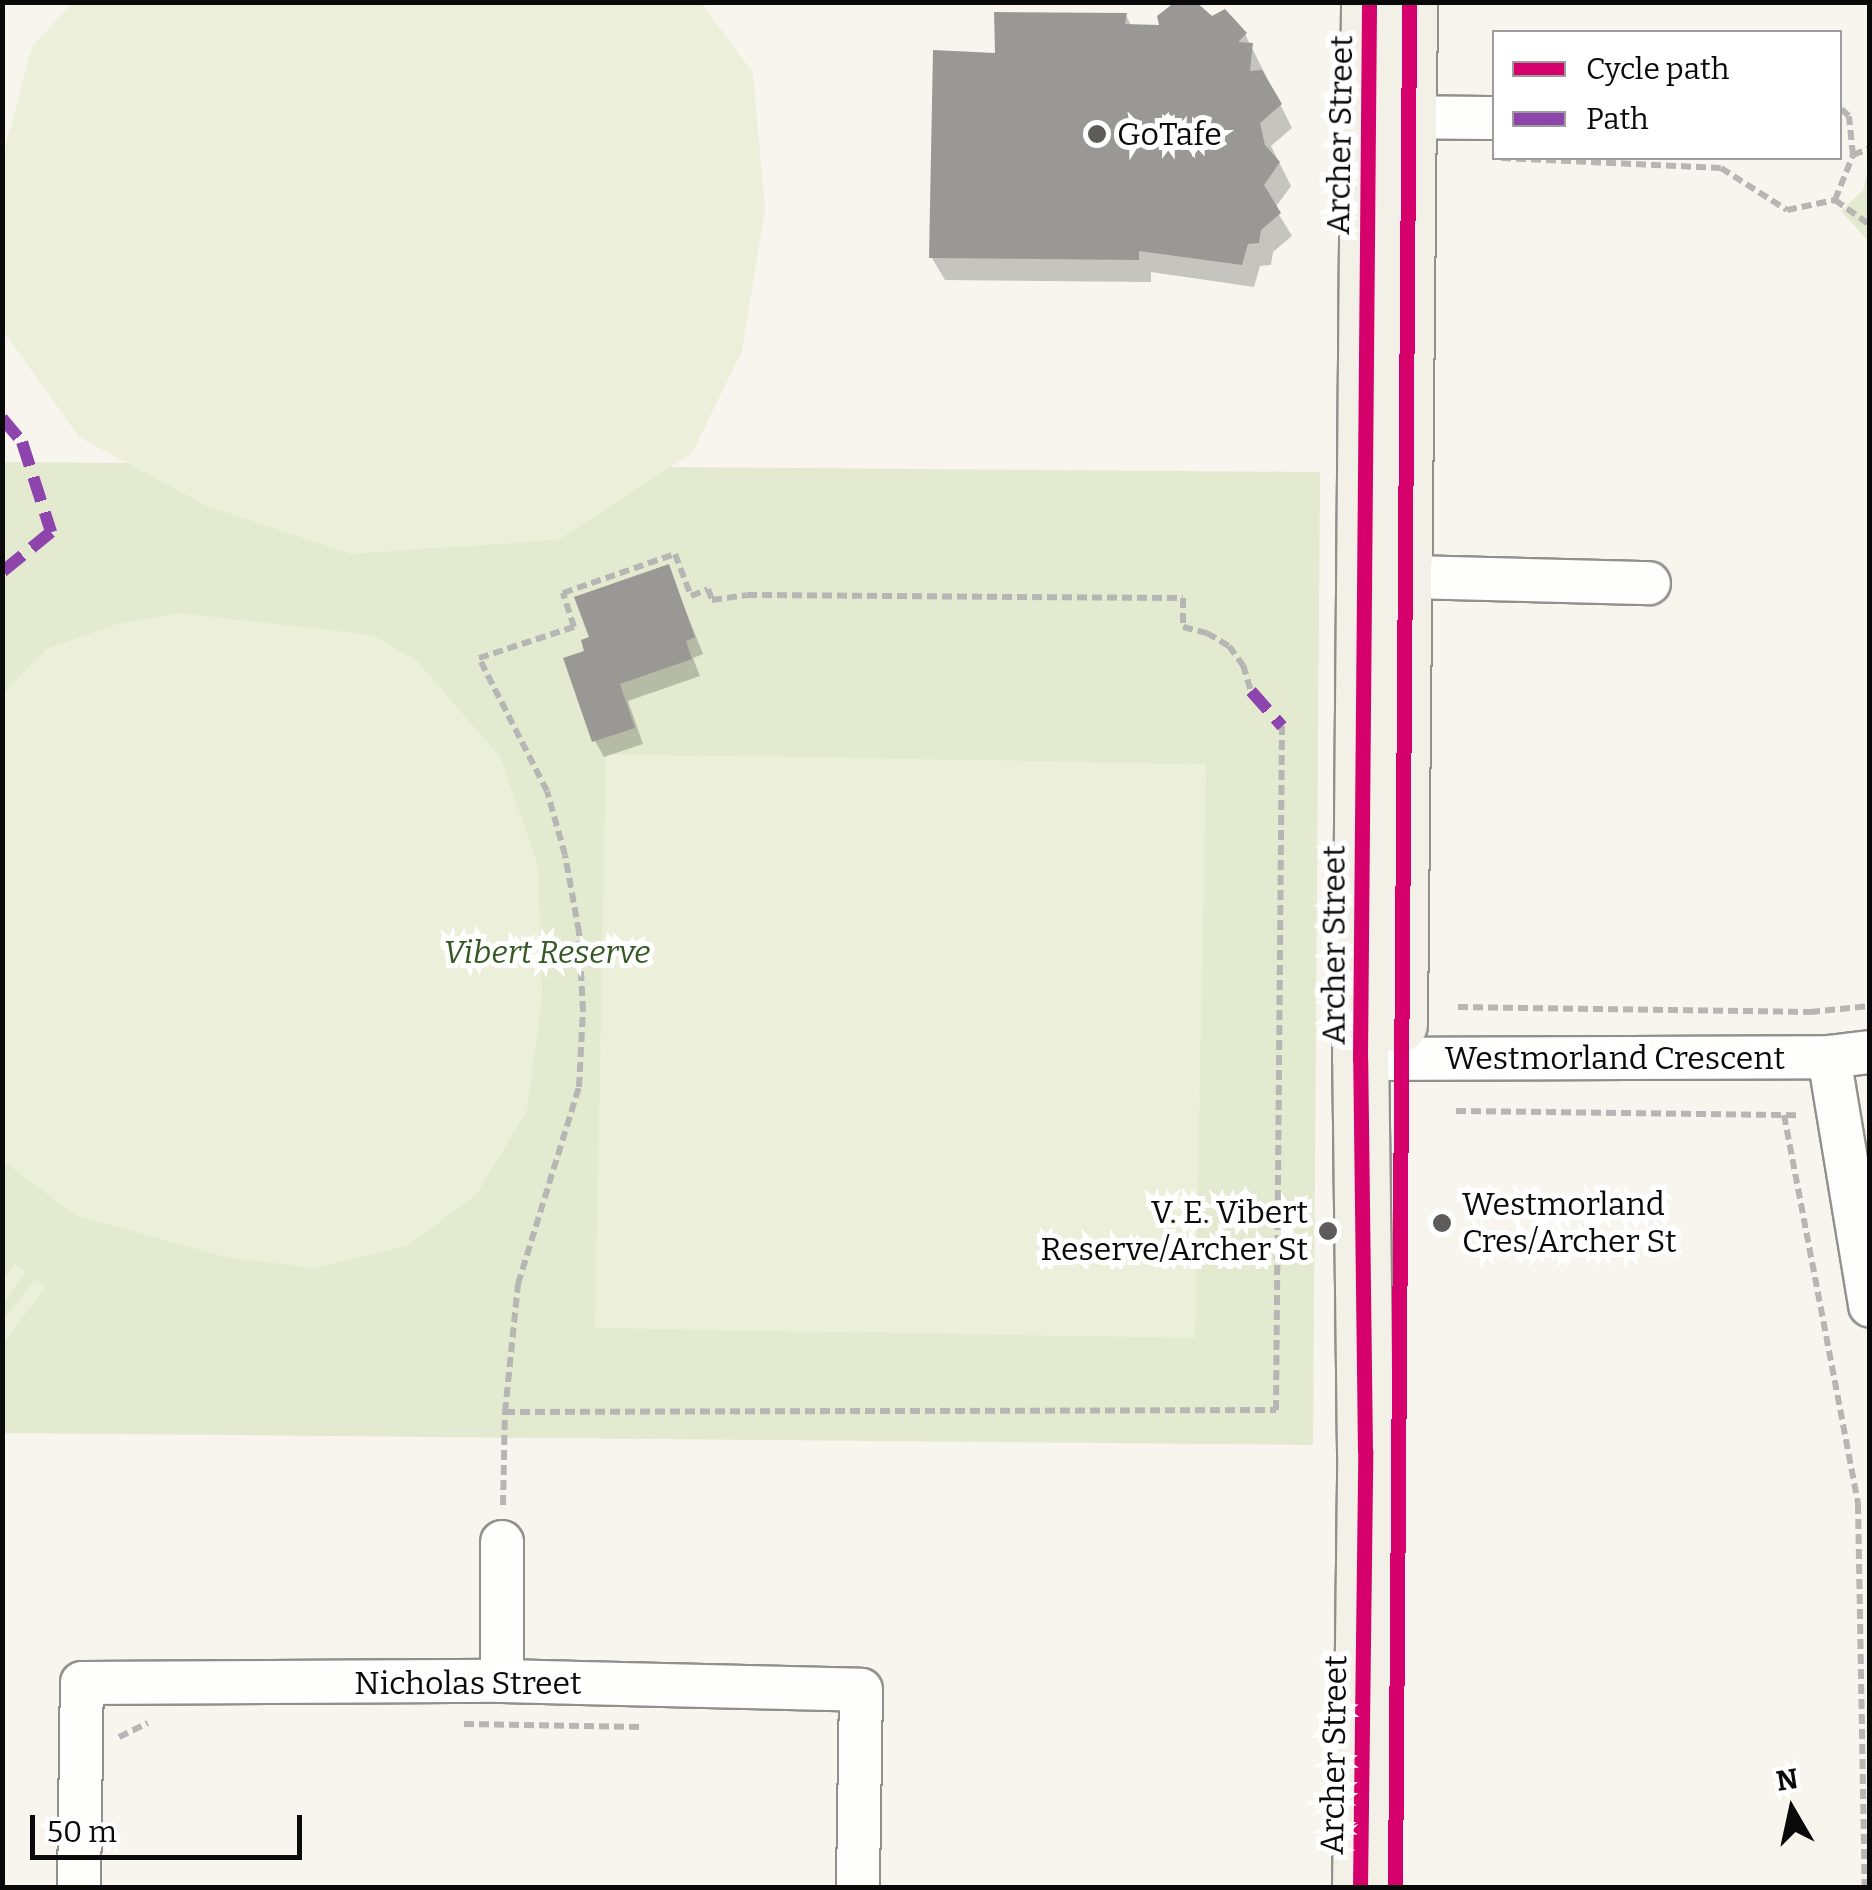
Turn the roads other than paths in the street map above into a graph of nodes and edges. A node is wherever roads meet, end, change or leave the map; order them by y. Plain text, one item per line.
1 (1369, 2) edge
2 (1409, 2) edge
3 (1387, 117) junction
4 (1490, 138) edge
5 (1383, 577) junction
6 (1649, 583) dead end
7 (1849, 1054) edge
8 (1380, 1058) junction
9 (1870, 1306) edge
10 (502, 1542) road end
11 (502, 1681) junction
12 (1379, 1682) junction
13 (79, 1888) edge
14 (858, 1888) edge
15 (1360, 1888) edge
16 (1395, 1888) edge

1 - 3 main road, Archer Street
2 - 3 main road, Archer Street
3 - 4 street
3 - 5 main road, Archer Street
5 - 6 street
5 - 8 main road, Archer Street
7 - 8 street, Westmorland Crescent
7 - 9 street
8 - 12 main road, Archer Street
10 - 11 street
11 - 13 street, Nicholas Street
11 - 14 street, Nicholas Street
12 - 15 main road, Archer Street
12 - 16 main road, Archer Street

